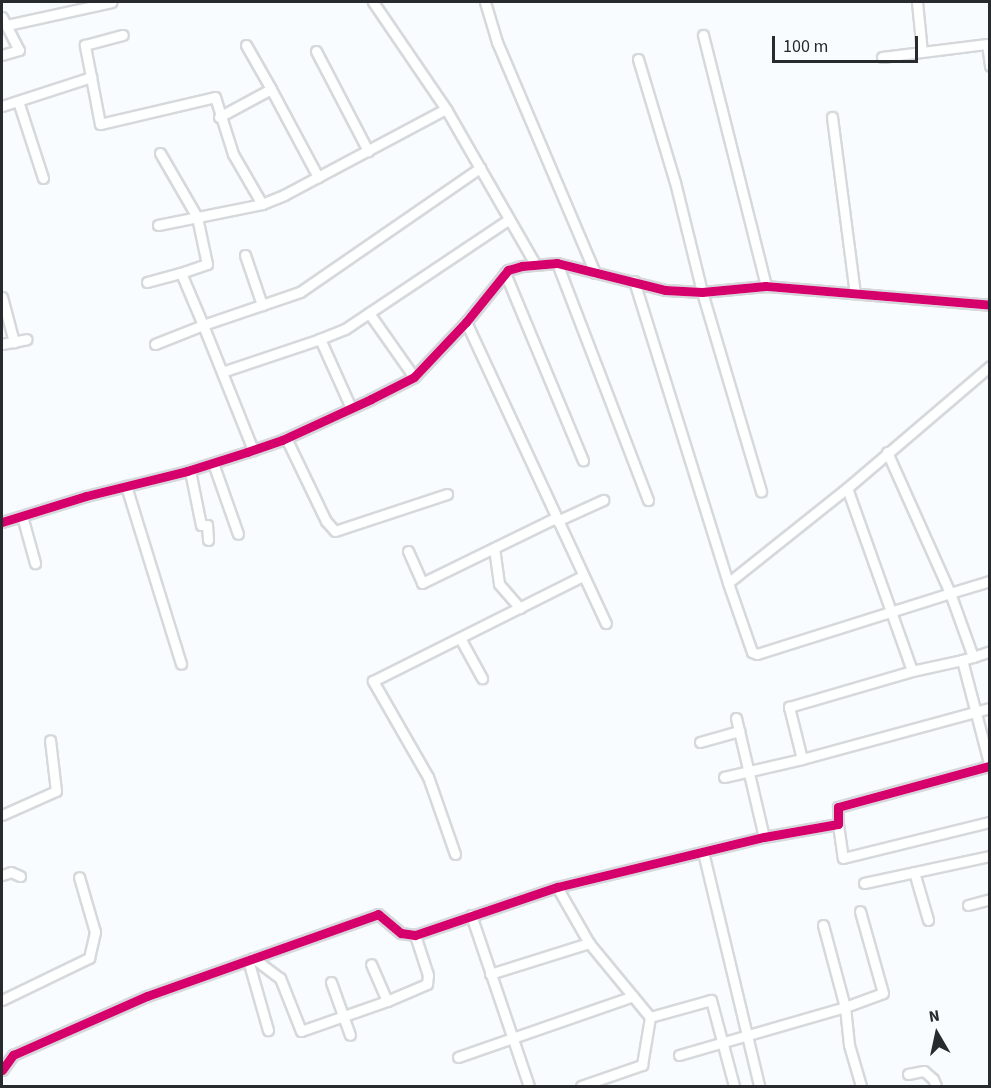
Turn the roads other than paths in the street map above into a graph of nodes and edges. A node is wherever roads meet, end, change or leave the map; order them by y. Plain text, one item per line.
1 (112, 2) edge
2 (373, 2) edge
3 (485, 2) edge
4 (917, 2) edge
5 (4, 21) edge
6 (123, 35) dead end
7 (703, 35) dead end
8 (246, 45) dead end
9 (316, 51) dead end
10 (922, 52) junction
11 (2, 55) edge
12 (882, 57) dead end
13 (638, 59) dead end
14 (990, 66) edge
15 (91, 77) junction
16 (271, 89) junction
17 (18, 101) junction
18 (2, 106) edge
19 (446, 109) junction
20 (219, 117) junction
21 (832, 117) dead end
22 (368, 151) junction
23 (160, 153) dead end
24 (480, 168) junction
25 (318, 177) junction
26 (43, 178) dead end
27 (262, 204) junction
28 (197, 217) junction
29 (508, 220) junction
30 (158, 225) dead end
31 (245, 255) dead end
32 (557, 263) junction
33 (535, 264) junction
34 (181, 273) junction
35 (506, 273) junction
36 (595, 273) junction
37 (634, 281) junction
38 (147, 282) dead end
39 (766, 286) junction
40 (702, 292) junction
41 (855, 293) junction
42 (2, 297) edge
43 (990, 304) edge
44 (262, 305) junction
45 (369, 313) junction
46 (466, 322) junction
47 (203, 326) junction
48 (27, 339) dead end
49 (320, 339) junction
50 (14, 342) junction
51 (2, 344) edge
52 (155, 344) dead end
53 (990, 366) edge
54 (222, 372) junction
55 (414, 377) junction
56 (351, 408) junction
57 (286, 438) junction
58 (254, 450) junction
59 (887, 452) junction
60 (583, 460) dead end
61 (213, 463) junction
62 (190, 471) junction
63 (126, 486) junction
64 (847, 488) junction
65 (761, 491) dead end
66 (447, 494) dead end
67 (603, 500) dead end
68 (648, 500) dead end
69 (22, 516) junction
70 (556, 520) junction
71 (2, 522) edge
72 (238, 534) dead end
73 (208, 540) dead end
74 (494, 548) junction
75 (408, 552) dead end
76 (35, 563) dead end
77 (583, 576) junction
78 (990, 581) edge
79 (728, 583) junction
80 (950, 592) junction
81 (520, 608) junction
82 (891, 612) junction
83 (606, 623) dead end
84 (460, 638) junction
85 (990, 651) edge
86 (973, 657) junction
87 (962, 660) junction
88 (181, 664) dead end
89 (912, 671) junction
90 (482, 678) dead end
91 (990, 708) edge
92 (975, 712) junction
93 (736, 718) dead end
94 (739, 731) junction
95 (50, 740) dead end
96 (700, 742) dead end
97 (802, 759) junction
98 (989, 766) edge
99 (748, 770) junction
100 (724, 777) dead end
101 (2, 815) edge
102 (990, 822) edge
103 (838, 824) junction
104 (764, 837) junction
105 (703, 852) junction
106 (455, 854) dead end
107 (990, 856) edge
108 (914, 872) junction
109 (2, 875) edge
110 (20, 876) dead end
111 (79, 877) dead end
112 (864, 883) dead end
113 (557, 887) junction
114 (990, 899) edge
115 (968, 905) dead end
116 (860, 911) dead end
117 (471, 915) junction
118 (928, 920) dead end
119 (823, 925) dead end
120 (415, 935) junction
121 (589, 943) junction
122 (250, 959) junction
123 (371, 964) dead end
124 (490, 974) junction
125 (331, 982) dead end
126 (633, 996) junction
127 (2, 999) edge
128 (387, 1001) junction
129 (845, 1007) junction
130 (343, 1016) junction
131 (650, 1017) junction
132 (268, 1030) dead end
133 (350, 1035) dead end
134 (747, 1036) junction
135 (512, 1038) junction
136 (722, 1042) junction
137 (679, 1055) dead end
138 (458, 1057) dead end
139 (2, 1070) edge
140 (908, 1074) dead end
141 (529, 1086) edge
142 (581, 1086) edge
143 (734, 1086) edge
144 (759, 1086) edge
145 (861, 1086) edge
146 (936, 1086) edge

1 - 5 street
2 - 19 street
3 - 36 street
4 - 10 street
5 - 11 street
6 - 15 street
7 - 39 street
8 - 16 street
9 - 22 street
10 - 12 street
10 - 14 street
13 - 40 street
15 - 17 street
15 - 20 street
16 - 20 street
16 - 25 street
17 - 18 street
17 - 26 street
19 - 22 street
19 - 24 street
20 - 27 street
21 - 41 street
22 - 25 street
23 - 28 street
24 - 29 street
24 - 44 street
25 - 27 street
27 - 28 street
28 - 30 street
28 - 34 street
29 - 33 street
29 - 45 street
31 - 44 street
32 - 33 street
32 - 36 street
32 - 68 street
33 - 35 street
34 - 38 street
34 - 47 street
35 - 46 street
35 - 60 street
36 - 37 street
37 - 40 street
37 - 79 street
39 - 40 street
39 - 41 street
40 - 65 street
41 - 43 street
42 - 50 street
44 - 47 street
45 - 49 street
45 - 55 street
46 - 55 street
46 - 70 street
47 - 52 street
47 - 54 street
48 - 50 street
49 - 54 street
49 - 56 street
50 - 51 street
53 - 59 street
54 - 58 street
55 - 56 street
56 - 57 street
57 - 58 street
57 - 66 street
58 - 61 street
59 - 64 street
59 - 80 street
61 - 62 street
61 - 72 street
62 - 63 street
62 - 73 street
63 - 69 street
63 - 88 street
64 - 79 street
64 - 82 street
67 - 70 street
69 - 71 street
69 - 76 street
70 - 74 street
70 - 77 street
74 - 75 street
74 - 81 street
77 - 81 street
77 - 83 street
78 - 80 street
79 - 82 street
80 - 82 street
80 - 86 street
81 - 84 street
82 - 89 street
84 - 90 street
84 - 106 street
85 - 86 street
86 - 87 street
87 - 89 street
87 - 92 street
89 - 97 street
91 - 92 street
92 - 97 street
92 - 98 street
93 - 94 street
94 - 96 street
94 - 99 street
95 - 101 street
97 - 99 street
98 - 103 street
99 - 100 street
99 - 104 street
102 - 103 street
103 - 104 street
104 - 105 street
105 - 113 street
105 - 134 street
107 - 108 street
108 - 112 street
108 - 118 street
109 - 110 street
111 - 127 street
113 - 117 street
113 - 121 street
114 - 115 street
116 - 129 street
117 - 120 street
117 - 124 street
119 - 129 street
120 - 122 street
120 - 128 street
121 - 124 street
121 - 126 street
122 - 130 street
122 - 132 street
122 - 139 street
123 - 128 street
124 - 135 street
125 - 130 street
126 - 131 street
126 - 135 street
128 - 130 street
129 - 134 street
129 - 145 street
130 - 133 street
131 - 136 street
131 - 142 street
134 - 136 street
134 - 144 street
135 - 138 street
135 - 141 street
136 - 137 street
136 - 143 street
140 - 146 street

